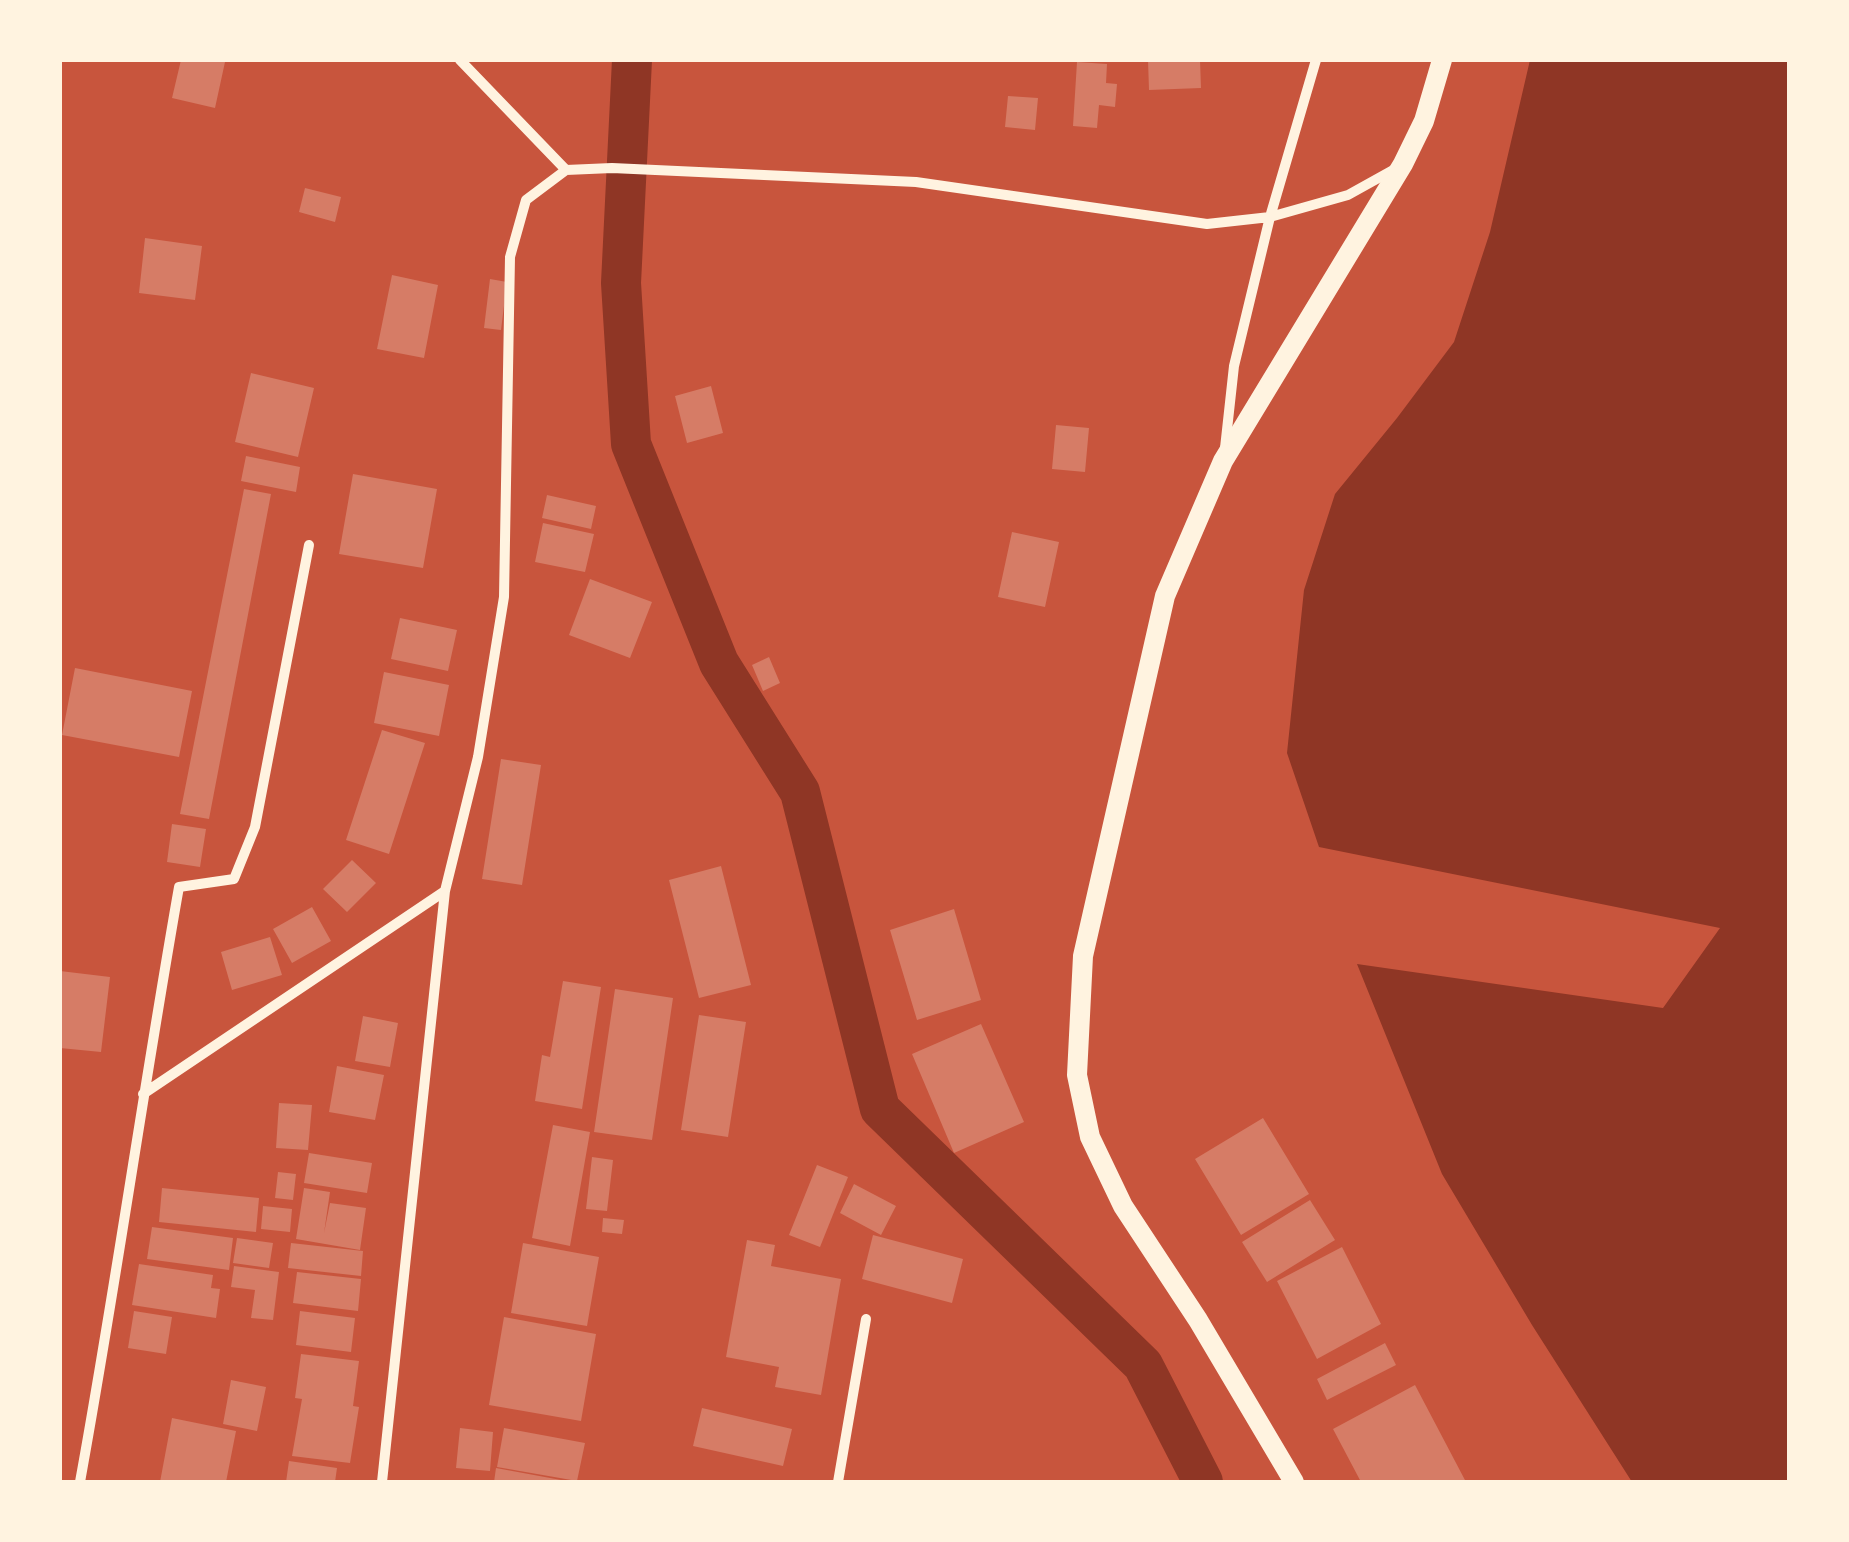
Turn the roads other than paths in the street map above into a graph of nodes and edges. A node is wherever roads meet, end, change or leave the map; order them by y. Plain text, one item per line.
1 (460, 60) edge
2 (1316, 60) edge
3 (1442, 60) edge
4 (1403, 164) junction
5 (566, 170) junction
6 (1270, 217) junction
7 (1223, 460) junction
8 (309, 545) dead end
9 (445, 891) junction
10 (143, 1094) junction
11 (866, 1318) dead end
12 (80, 1482) edge
13 (382, 1482) edge
14 (838, 1482) edge
15 (1294, 1482) edge

1 - 5 street
2 - 6 street
3 - 4 main road
4 - 6 street
4 - 7 main road
5 - 6 street
5 - 9 street
6 - 7 street
7 - 15 main road
8 - 10 street
9 - 10 street
9 - 13 street
10 - 12 street
11 - 14 street

